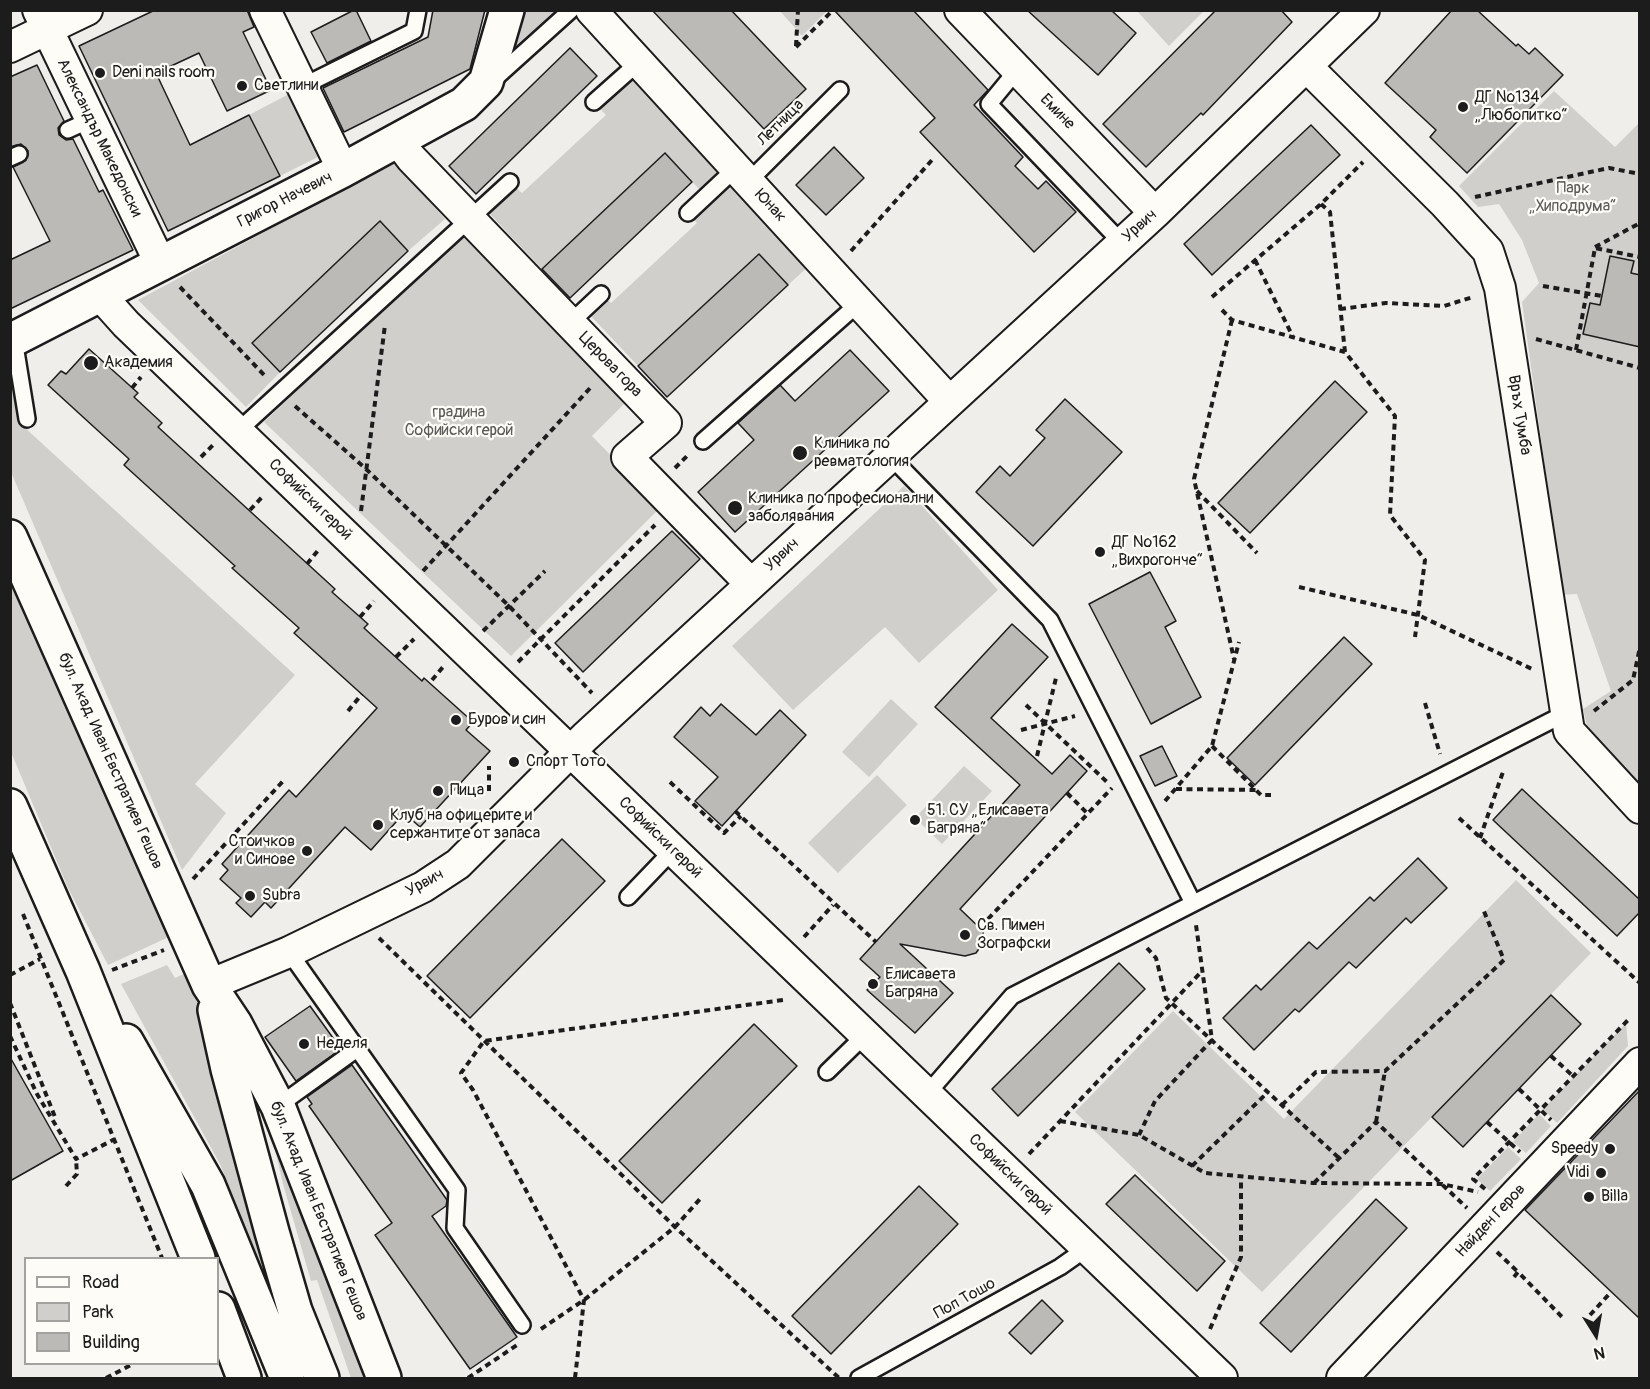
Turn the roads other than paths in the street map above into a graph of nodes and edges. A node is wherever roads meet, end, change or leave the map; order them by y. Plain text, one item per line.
1 (87, 10) edge
2 (265, 10) edge
3 (418, 10) edge
4 (507, 10) edge
5 (571, 10) edge
6 (591, 10) edge
7 (960, 10) edge
8 (1360, 12) edge
9 (42, 20) edge
10 (10, 47) edge
11 (639, 62) junction
12 (1307, 67) junction
13 (1017, 70) junction
14 (303, 86) junction
15 (840, 90) dead end
16 (478, 92) junction
17 (594, 102) dead end
18 (398, 141) junction
19 (343, 170) junction
20 (742, 175) junction
21 (510, 182) dead end
22 (688, 213) dead end
23 (1155, 213) junction
24 (470, 219) junction
25 (1121, 242) junction
26 (161, 265) junction
27 (601, 294) dead end
28 (100, 295) junction
29 (859, 303) junction
30 (570, 323) junction
31 (12, 340) edge
32 (949, 401) junction
33 (27, 418) dead end
34 (227, 436) junction
35 (703, 441) road end
36 (890, 456) junction
37 (10, 537) edge
38 (751, 584) junction
39 (1568, 722) junction
40 (571, 752) junction
41 (10, 806) edge
42 (1640, 808) edge
43 (673, 850) junction
44 (628, 897) dead end
45 (1193, 903) junction
46 (289, 951) junction
47 (97, 971) junction
48 (209, 985) junction
49 (865, 1035) junction
50 (357, 1049) junction
51 (1640, 1063) edge
52 (827, 1072) dead end
53 (927, 1094) junction
54 (278, 1106) junction
55 (1087, 1248) junction
56 (198, 1257) edge
57 (219, 1312) edge
58 (522, 1325) dead end
59 (244, 1378) edge
60 (287, 1378) edge
61 (322, 1378) edge
62 (384, 1378) edge
63 (859, 1378) edge
64 (1222, 1378) edge
65 (1342, 1378) edge

1 - 9 street
2 - 14 street
3 - 14 lane
4 - 16 main road, Григор Начевич
5 - 16 lane
6 - 11 street, Юнак
7 - 13 street, Емине
8 - 12 street, Урвич
9 - 10 street
9 - 26 street, Александър Македонски
11 - 17 lane
11 - 20 street, Юнак
12 - 23 street, Урвич
12 - 39 street, Връх Тумба
13 - 23 street, Емине
13 - 25 lane
14 - 19 street
15 - 20 lane, Летница
16 - 18 main road, Григор Начевич
18 - 19 main road, Григор Начевич
18 - 24 street, Церова гора
19 - 26 main road, Григор Начевич
20 - 22 lane, Летница
20 - 29 street, Юнак
21 - 24 lane
23 - 25 street, Урвич
24 - 30 street, Церова гора
24 - 34 lane
25 - 32 street, Урвич
26 - 28 main road, Григор Начевич
27 - 30 lane
28 - 31 main road, Григор Начевич
28 - 34 street, Софийски герой
29 - 32 street, Юнак
29 - 35 lane
30 - 38 street, Церова гора
31 - 33 lane
32 - 36 street, Урвич
34 - 40 street, Софийски герой
36 - 38 street, Урвич
36 - 45 lane
37 - 48 main road, бул. Акад. Иван Евстратиев Гешов
38 - 40 street, Урвич
39 - 42 street
39 - 45 lane
40 - 43 street, Софийски герой
40 - 46 street, Урвич
41 - 47 main road
43 - 44 lane
43 - 49 street, Софийски герой
45 - 53 lane
46 - 48 street, Урвич
46 - 50 lane
47 - 56 main road
47 - 60 main road
48 - 54 main road, бул. Акад. Иван Евстратиев Гешов
48 - 61 main road, бул. Акад. Иван Евстратиев Гешов
49 - 52 lane
49 - 53 street, Софийски герой
50 - 54 lane
50 - 58 lane
51 - 65 street, Найден Геров
53 - 55 street, Софийски герой
54 - 62 main road, бул. Акад. Иван Евстратиев Гешов
55 - 63 lane, Поп Тошо
55 - 64 street, Софийски герой
57 - 59 main road

